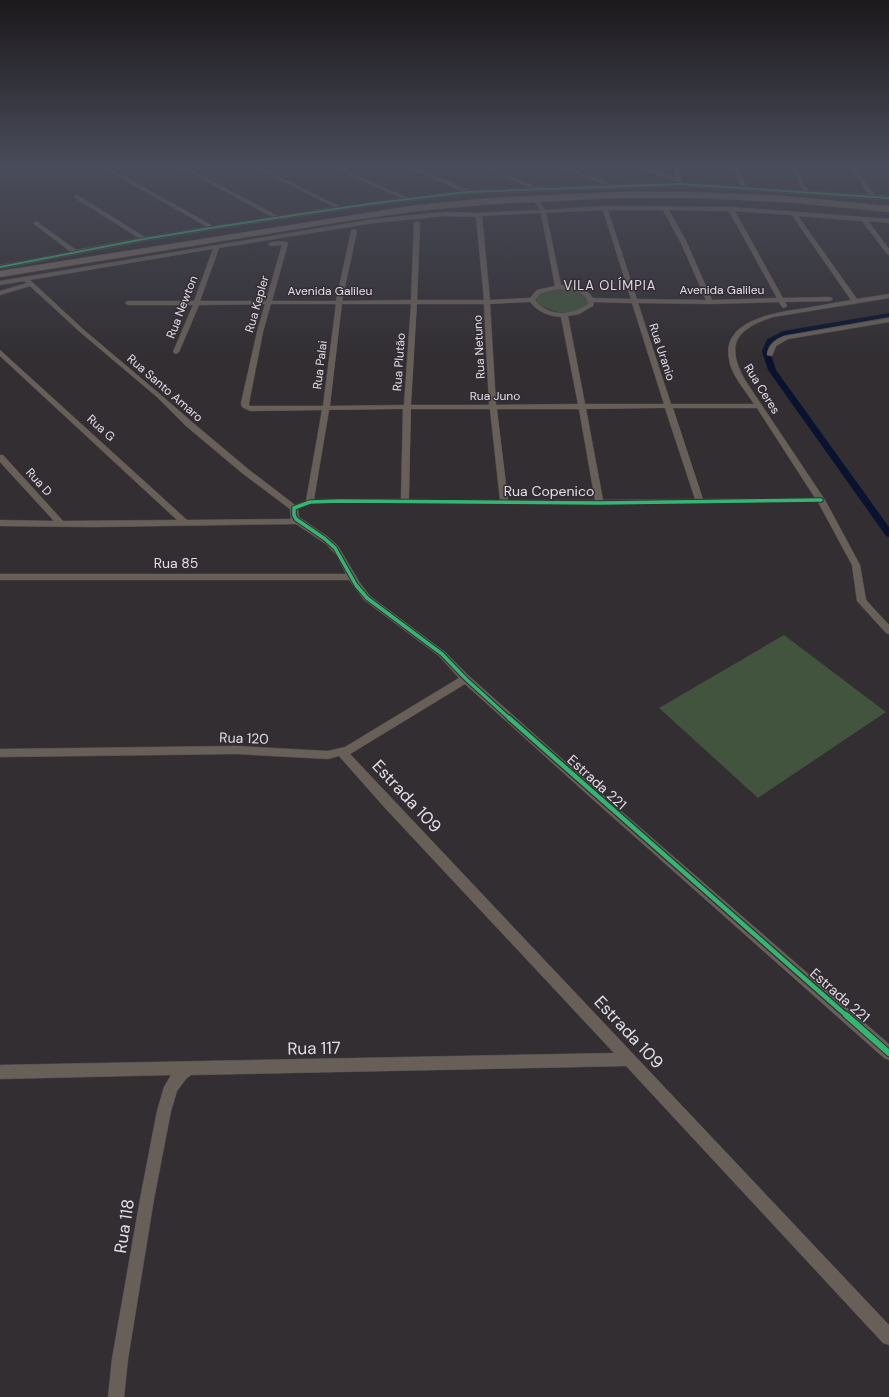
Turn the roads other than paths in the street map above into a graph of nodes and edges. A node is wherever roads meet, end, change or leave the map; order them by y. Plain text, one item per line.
1 (46, 230) edge
2 (130, 230) edge
3 (199, 230) edge
4 (222, 230) edge
5 (271, 230) edge
6 (297, 230) edge
7 (325, 230) edge
8 (360, 230) edge
9 (417, 230) edge
10 (481, 230) edge
11 (547, 230) edge
12 (612, 230) edge
13 (677, 230) edge
14 (743, 230) edge
15 (805, 230) edge
16 (872, 230) edge
17 (354, 231) junction
18 (346, 232) dead end
19 (220, 238) junction
20 (144, 239) junction
21 (292, 241) dead end
22 (285, 243) junction
23 (238, 244) junction
24 (216, 248) junction
25 (76, 253) junction
26 (889, 253) edge
27 (0, 267) edge
28 (0, 274) edge
29 (0, 278) edge
30 (28, 281) junction
31 (0, 283) edge
32 (558, 287) junction
33 (0, 292) edge
34 (889, 296) edge
35 (853, 299) junction
36 (532, 300) junction
37 (591, 300) junction
38 (635, 301) junction
39 (781, 301) junction
40 (197, 302) junction
41 (268, 302) junction
42 (339, 302) junction
43 (414, 302) junction
44 (488, 302) junction
45 (710, 302) junction
46 (128, 303) dead end
47 (788, 312) junction
48 (564, 314) junction
49 (889, 320) edge
50 (0, 352) edge
51 (176, 352) dead end
52 (770, 355) dead end
53 (247, 394) joint
54 (759, 406) junction
55 (407, 407) junction
56 (493, 407) junction
57 (582, 407) junction
58 (326, 408) junction
59 (670, 408) junction
60 (0, 457) edge
61 (820, 500) junction
62 (310, 502) junction
63 (405, 502) junction
64 (504, 502) junction
65 (700, 502) junction
66 (598, 503) junction
67 (294, 508) junction
68 (300, 521) junction
69 (0, 523) edge
70 (185, 523) junction
71 (61, 524) junction
72 (0, 577) edge
73 (351, 577) junction
74 (889, 631) edge
75 (466, 679) junction
76 (342, 752) junction
77 (0, 753) edge
78 (889, 1053) edge
79 (629, 1059) junction
80 (188, 1069) junction
81 (0, 1072) edge
82 (889, 1337) edge
83 (116, 1397) edge

1 - 25 street
2 - 20 street
3 - 20 street
4 - 19 street
5 - 19 highway
6 - 29 highway
7 - 23 street
8 - 17 street
9 - 43 street, Rua Plutão
10 - 44 street, Rua Netuno
11 - 32 street
12 - 38 street, Rua Uranio
13 - 45 street
14 - 39 street
15 - 35 street
16 - 26 street
17 - 18 street
17 - 42 street, Rua Palai
19 - 28 highway
20 - 25 street
21 - 22 street
22 - 23 street
22 - 41 street, Rua Kepler
23 - 24 street
24 - 30 street
24 - 40 street, Rua Newton
25 - 27 street
30 - 31 street
30 - 33 street
30 - 67 street, Rua Santo Amaro
32 - 36 street
32 - 37 street
34 - 35 street, Rua Ceres
35 - 39 street, Avenida Galileu
35 - 47 street, Rua Ceres
36 - 44 street, Avenida Galileu
36 - 48 street
37 - 38 street, Avenida Galileu
37 - 48 street
38 - 45 street, Avenida Galileu
38 - 59 street, Rua Uranio
39 - 45 street, Avenida Galileu
39 - 47 street
40 - 41 street, Avenida Galileu
40 - 46 street, Avenida Galileu
40 - 51 street, Rua Newton
41 - 42 street, Avenida Galileu
41 - 53 street, Rua Kepler
42 - 43 street, Avenida Galileu
42 - 58 street, Rua Palai
43 - 44 street, Avenida Galileu
43 - 55 street, Rua Plutão
44 - 56 street, Rua Netuno
47 - 54 street, Rua Ceres
48 - 57 street, Rua Copenico
49 - 52 street
50 - 70 street, Rua G
53 - 58 street, Rua Juno
54 - 59 street, Rua Juno
54 - 61 street, Rua Ceres
55 - 56 street, Rua Juno
55 - 58 street, Rua Juno
55 - 63 street, Rua Plutão
56 - 57 street, Rua Juno
56 - 64 street, Rua Netuno
57 - 59 street, Rua Juno
57 - 66 street, Rua Copenico
58 - 62 street, Rua Palai
59 - 65 street, Rua Uranio
60 - 71 street, Rua D
61 - 65 street, Rua Copenico
61 - 74 street, Rua Ceres
62 - 63 street, Rua Copenico
62 - 67 street, Rua Copenico
63 - 64 street, Rua Copenico
64 - 66 street, Rua Copenico
65 - 66 street, Rua Copenico
67 - 68 street
68 - 70 street
68 - 73 street, Estrada 221
69 - 71 street
70 - 71 street
72 - 73 street, Rua 85
73 - 75 street, Estrada 221
75 - 76 street, Rua 120
75 - 78 street, Estrada 221
76 - 77 street, Rua 120
76 - 79 street, Estrada 109
79 - 80 street, Rua 117
79 - 82 street, Estrada 109
80 - 81 street, Rua 117
80 - 83 street, Rua 118

